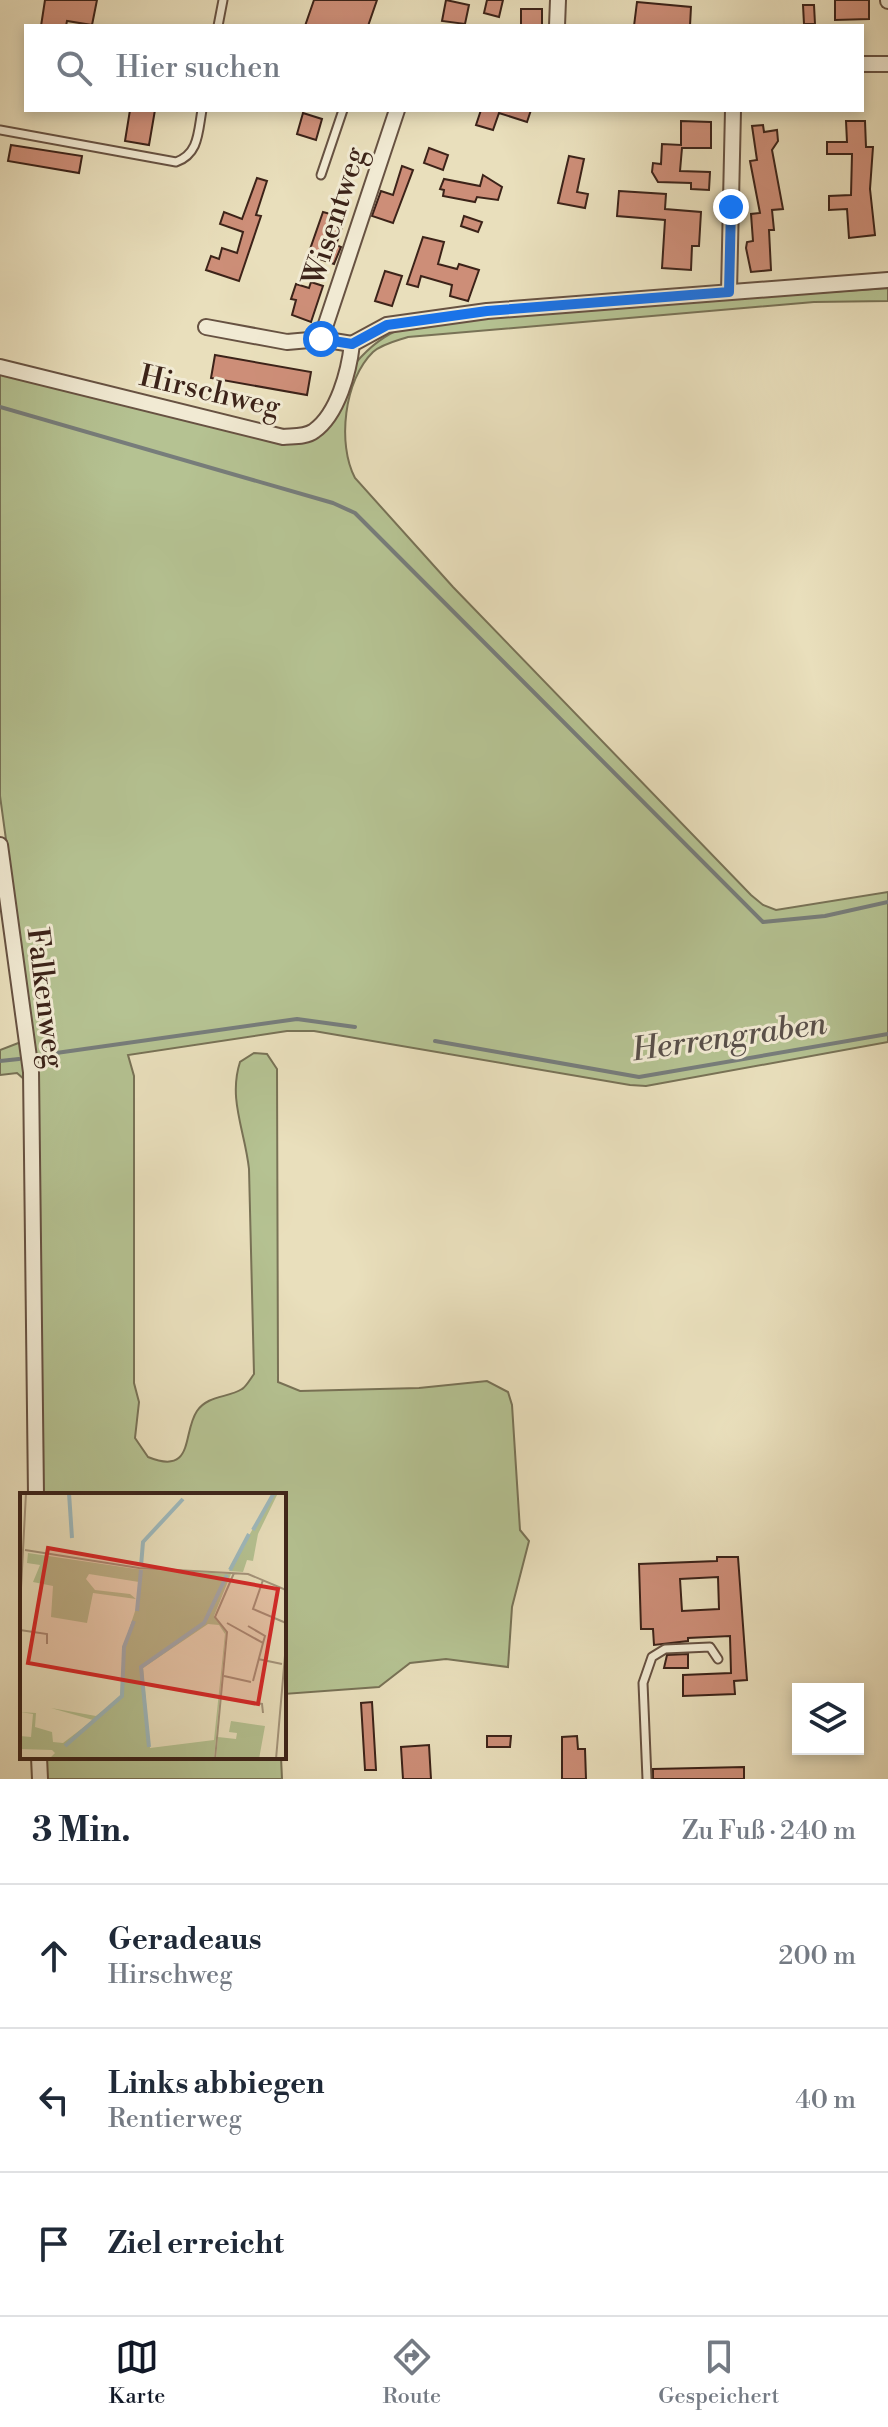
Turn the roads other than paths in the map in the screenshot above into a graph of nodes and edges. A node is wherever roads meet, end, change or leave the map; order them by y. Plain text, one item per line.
1 (223, 0) edge
2 (558, 0) edge
3 (218, 24) edge
4 (557, 24) edge
5 (864, 64) edge
6 (888, 64) edge
7 (202, 112) edge
8 (342, 112) edge
9 (396, 112) edge
10 (733, 112) edge
11 (0, 130) edge
12 (321, 175) dead end
13 (888, 280) edge
14 (729, 292) junction
15 (206, 327) dead end
16 (321, 339) junction
17 (352, 344) junction
18 (0, 367) edge
19 (0, 845) edge
20 (36, 1493) edge
21 (718, 1659) dead end
22 (39, 1759) edge
23 (40, 1779) edge
24 (647, 1779) edge

1 - 3 lane
2 - 4 street
5 - 6 street
7 - 11 lane
8 - 12 lane
9 - 16 street, Wisentweg
10 - 14 street
13 - 14 street
14 - 17 street
15 - 16 street, Hirschweg
16 - 17 street, Hirschweg
17 - 18 street, Hirschweg
19 - 20 street, Falkenweg
21 - 24 lane
22 - 23 street

